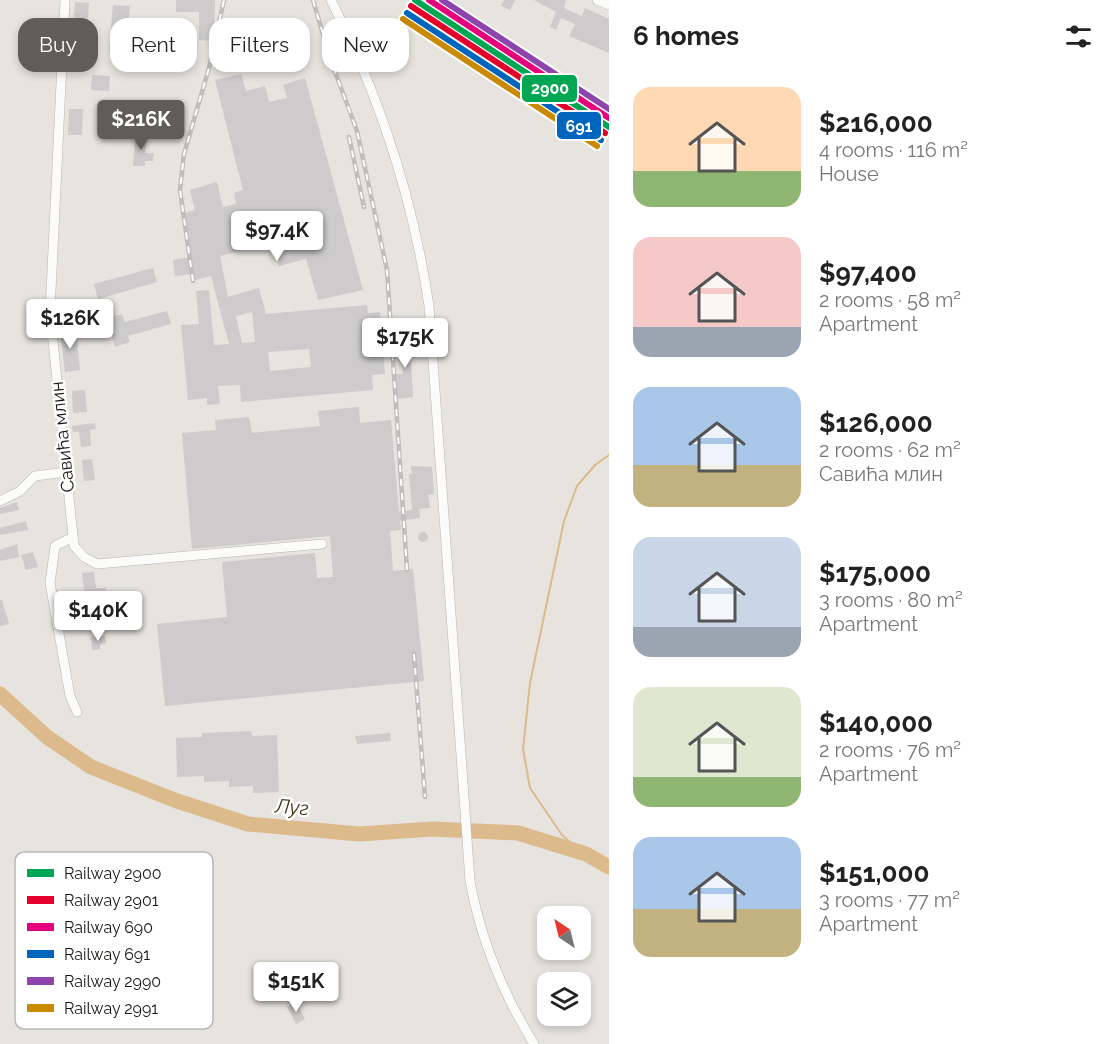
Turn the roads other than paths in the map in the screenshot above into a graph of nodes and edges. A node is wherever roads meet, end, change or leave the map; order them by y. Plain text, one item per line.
1 (65, 0) edge
2 (331, 0) edge
3 (597, 0) edge
4 (609, 5) edge
5 (66, 472) junction
6 (0, 501) edge
7 (73, 537) junction
8 (322, 544) dead end
9 (77, 712) dead end
10 (534, 1044) edge

1 - 5 street, Савића млин
2 - 10 street
3 - 4 street
5 - 6 street
5 - 7 street, Савића млин
7 - 8 street, Савића млин
7 - 9 street

